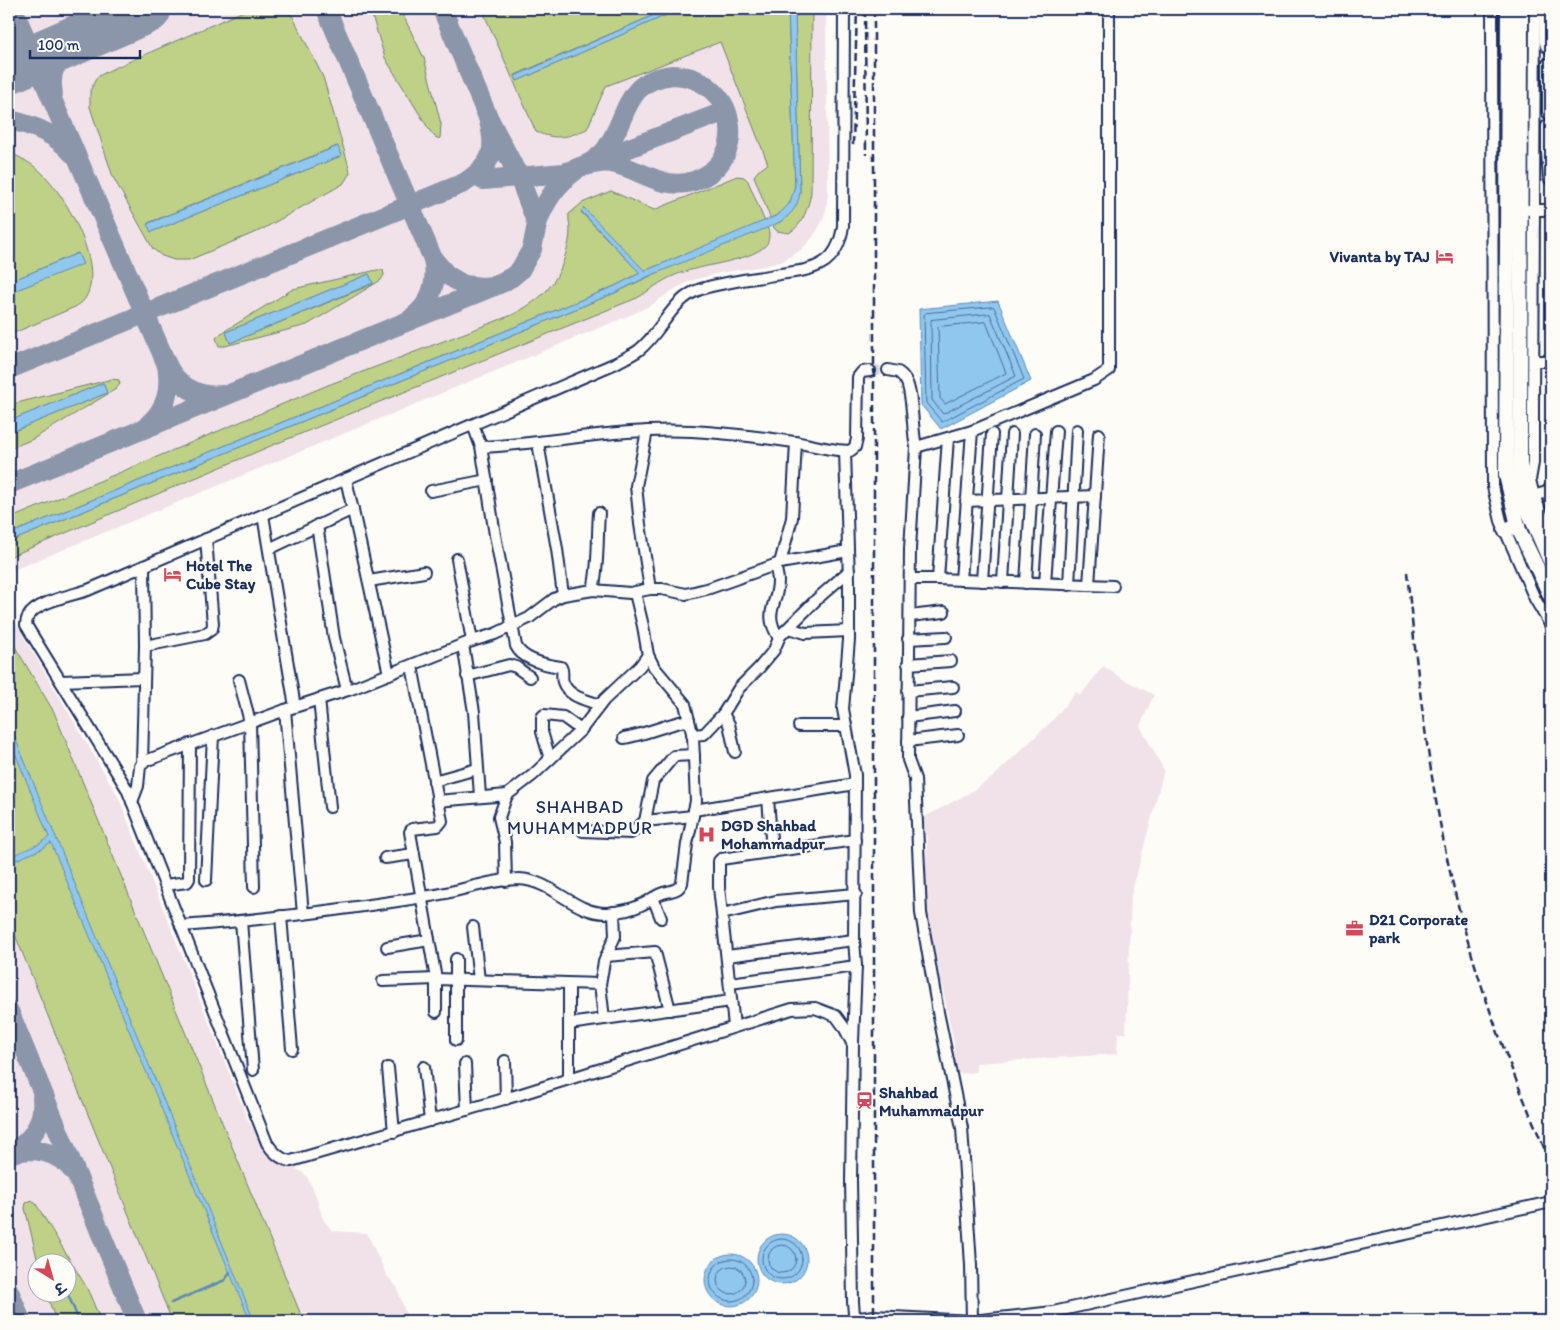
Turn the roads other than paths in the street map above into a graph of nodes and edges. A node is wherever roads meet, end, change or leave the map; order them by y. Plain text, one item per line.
1 (844, 9) edge
2 (1109, 9) edge
3 (1492, 9) edge
4 (1508, 9) edge
5 (1521, 9) edge
6 (1542, 10) edge
7 (1551, 49) edge
8 (1551, 63) edge
9 (1534, 88) junction
10 (1547, 88) junction
11 (1551, 114) edge
12 (1551, 124) edge
13 (1547, 153) junction
14 (1534, 154) junction
15 (1551, 178) edge
16 (1527, 210) junction
17 (1551, 210) edge
18 (1534, 361) junction
19 (1551, 361) edge
20 (888, 370) tunnel mouth
21 (870, 371) dead end
22 (473, 424) junction
23 (648, 430) junction
24 (1076, 430) dead end
25 (1056, 431) dead end
26 (972, 432) junction
27 (992, 434) dead end
28 (1012, 434) dead end
29 (1035, 434) dead end
30 (1099, 434) dead end
31 (948, 438) junction
32 (538, 442) junction
33 (796, 442) junction
34 (481, 446) junction
35 (916, 447) junction
36 (845, 451) junction
37 (346, 479) junction
38 (486, 480) junction
39 (1549, 490) edge
40 (431, 491) dead end
41 (1095, 496) junction
42 (1074, 497) junction
43 (1052, 498) junction
44 (1529, 498) junction
45 (966, 500) junction
46 (987, 500) junction
47 (1008, 500) junction
48 (1031, 500) junction
49 (1551, 505) edge
50 (354, 509) junction
51 (599, 513) dead end
52 (263, 515) junction
53 (317, 525) junction
54 (1511, 528) junction
55 (1551, 535) edge
56 (206, 540) junction
57 (269, 549) junction
58 (848, 551) junction
59 (457, 559) dead end
60 (1551, 563) edge
61 (778, 564) junction
62 (144, 566) junction
63 (849, 571) junction
64 (424, 572) dead end
65 (938, 579) junction
66 (960, 580) junction
67 (369, 581) junction
68 (982, 581) junction
69 (1003, 582) junction
70 (1026, 583) junction
71 (1045, 583) junction
72 (910, 584) junction
73 (1069, 584) junction
74 (1089, 585) junction
75 (1114, 586) dead end
76 (650, 589) junction
77 (593, 590) junction
78 (635, 593) junction
79 (562, 595) junction
80 (1551, 597) edge
81 (944, 612) dead end
82 (910, 616) junction
83 (513, 626) junction
84 (1551, 626) edge
85 (788, 628) junction
86 (849, 631) junction
87 (946, 637) dead end
88 (779, 638) junction
89 (908, 639) junction
90 (467, 643) junction
91 (145, 646) junction
92 (648, 655) junction
93 (951, 661) dead end
94 (908, 664) junction
95 (412, 666) junction
96 (390, 674) junction
97 (467, 676) junction
98 (530, 677) dead end
99 (144, 678) junction
100 (239, 680) dead end
101 (61, 681) junction
102 (953, 687) dead end
103 (347, 690) junction
104 (908, 691) junction
105 (319, 699) junction
106 (600, 705) junction
107 (290, 708) junction
108 (955, 711) dead end
109 (723, 714) junction
110 (908, 717) junction
111 (689, 720) junction
112 (250, 722) junction
113 (799, 726) dead end
114 (846, 726) junction
115 (581, 730) junction
116 (692, 735) junction
117 (958, 735) dead end
118 (213, 736) junction
119 (624, 738) dead end
120 (908, 741) junction
121 (190, 744) junction
122 (735, 752) dead end
123 (694, 754) junction
124 (550, 759) junction
125 (142, 764) junction
126 (477, 769) junction
127 (434, 781) junction
128 (855, 784) junction
129 (507, 795) junction
130 (480, 796) junction
131 (768, 798) junction
132 (437, 801) junction
133 (132, 802) junction
134 (330, 807) dead end
135 (694, 813) junction
136 (645, 821) junction
137 (583, 832) dead end
138 (855, 840) junction
139 (772, 852) junction
140 (414, 854) junction
141 (385, 858) dead end
142 (206, 880) dead end
143 (506, 881) junction
144 (165, 885) junction
145 (254, 887) dead end
146 (856, 894) junction
147 (421, 898) junction
148 (653, 898) junction
149 (614, 912) junction
150 (303, 914) junction
151 (722, 914) junction
152 (281, 916) junction
153 (661, 918) dead end
154 (241, 922) junction
155 (181, 926) junction
156 (473, 927) dead end
157 (429, 940) junction
158 (854, 940) junction
159 (387, 947) dead end
160 (606, 956) junction
161 (727, 956) junction
162 (456, 959) dead end
163 (856, 966) junction
164 (436, 979) junction
165 (456, 979) junction
166 (479, 980) junction
167 (384, 981) dead end
168 (730, 983) junction
169 (569, 984) junction
170 (600, 984) junction
171 (732, 1001) junction
172 (670, 1010) junction
173 (436, 1012) dead end
174 (604, 1019) junction
175 (569, 1024) junction
176 (734, 1026) junction
177 (456, 1040) dead end
178 (853, 1045) junction
179 (292, 1049) dead end
180 (505, 1061) dead end
181 (465, 1064) dead end
182 (424, 1067) dead end
183 (388, 1068) dead end
184 (253, 1070) dead end
185 (568, 1079) junction
186 (506, 1099) junction
187 (468, 1110) junction
188 (430, 1121) junction
189 (394, 1132) junction
190 (1551, 1202) edge
191 (897, 1320) edge
192 (972, 1321) edge
193 (985, 1321) edge

1 - 22 street
2 - 26 street
3 - 54 street
4 - 54 main road
5 - 16 main road
6 - 7 street
6 - 9 street
8 - 10 street
9 - 10 street
9 - 14 street
10 - 11 street
12 - 13 street
13 - 14 street
13 - 15 street
14 - 16 street
16 - 17 street
16 - 18 street
16 - 44 main road
18 - 19 street
18 - 44 street
20 - 35 street
21 - 36 street
22 - 34 street
22 - 37 street
23 - 32 street
23 - 33 street
23 - 76 street
24 - 42 street
25 - 43 street
26 - 31 street
26 - 45 street
27 - 46 street
28 - 47 street
29 - 48 street
30 - 41 street
31 - 35 street
31 - 65 street
32 - 34 street
32 - 79 street
33 - 36 street
33 - 61 street
34 - 38 street
35 - 72 street
36 - 58 street
37 - 50 street
37 - 52 street
38 - 40 street
38 - 83 street
39 - 44 street
39 - 49 street
41 - 42 street
41 - 74 street
42 - 43 street
42 - 73 street
43 - 48 street
43 - 71 street
44 - 55 street
44 - 60 main road
45 - 46 street
45 - 66 street
46 - 47 street
46 - 68 street
47 - 48 street
47 - 69 street
48 - 70 street
50 - 53 street
50 - 67 street
51 - 77 street
52 - 56 street
52 - 57 street
53 - 57 street
53 - 103 street
54 - 80 main road
54 - 84 street
56 - 62 street
56 - 91 street
57 - 107 street
58 - 61 street
58 - 63 street
59 - 90 street
61 - 76 street
61 - 88 street
62 - 91 street
62 - 101 street
63 - 85 street
63 - 86 street
64 - 67 street
65 - 66 street
65 - 72 street
66 - 68 street
67 - 96 street
68 - 69 street
69 - 70 street
70 - 71 street
71 - 73 street
72 - 82 street
73 - 74 street
74 - 75 street
76 - 78 street
77 - 78 street
77 - 79 street
78 - 92 street
79 - 83 street
81 - 82 street
82 - 89 street
83 - 90 street
83 - 106 street
85 - 86 street
85 - 88 street
86 - 114 street
87 - 89 street
88 - 109 street
89 - 94 street
90 - 95 street
90 - 97 street
91 - 99 street
92 - 106 street
92 - 111 street
93 - 94 street
94 - 104 street
95 - 96 street
95 - 127 street
96 - 103 street
97 - 98 street
97 - 126 street
99 - 101 street
99 - 125 street
100 - 112 street
101 - 133 street
102 - 104 street
103 - 105 street
104 - 110 street
105 - 107 street
105 - 134 street
106 - 115 street
107 - 112 street
107 - 150 street
108 - 110 street
109 - 116 street
109 - 122 street
110 - 120 street
111 - 116 street
111 - 119 street
112 - 118 street
112 - 145 street
113 - 114 street
114 - 128 street
115 - 124 street
115 - 124 street
116 - 123 street
117 - 120 street
118 - 121 street
118 - 142 street
120 - 192 street
121 - 125 street
121 - 144 street
123 - 135 street
123 - 136 street
124 - 129 street
125 - 133 street
126 - 127 street
126 - 130 street
127 - 132 street
128 - 131 street
128 - 138 street
129 - 130 street
129 - 143 street
130 - 132 street
131 - 135 street
131 - 139 street
132 - 140 street
133 - 144 street
135 - 136 street
135 - 148 street
136 - 137 street
138 - 139 street
138 - 146 street
139 - 151 street
140 - 141 street
140 - 147 street
143 - 147 street
143 - 149 street
144 - 155 street
146 - 151 street
146 - 158 street
147 - 150 street
147 - 157 street
148 - 149 street
148 - 153 street
149 - 160 street
150 - 152 street
151 - 161 street
152 - 154 street
152 - 179 street
154 - 155 street
154 - 184 street
155 - 189 street
156 - 166 street
157 - 159 street
157 - 164 street
158 - 161 street
158 - 163 street
160 - 170 street
160 - 172 street
161 - 168 street
162 - 165 street
163 - 168 street
163 - 178 street
164 - 165 street
164 - 167 street
164 - 173 street
165 - 166 street
165 - 177 street
166 - 169 street
168 - 171 street
169 - 170 street
169 - 175 street
170 - 174 street
171 - 172 street
171 - 176 street
172 - 174 street
174 - 175 street
175 - 185 street
176 - 178 street
176 - 185 street
178 - 191 street
180 - 186 street
181 - 187 street
182 - 188 street
183 - 189 street
185 - 186 street
186 - 187 street
187 - 188 street
188 - 189 street
190 - 193 street
191 - 192 street
192 - 193 street

